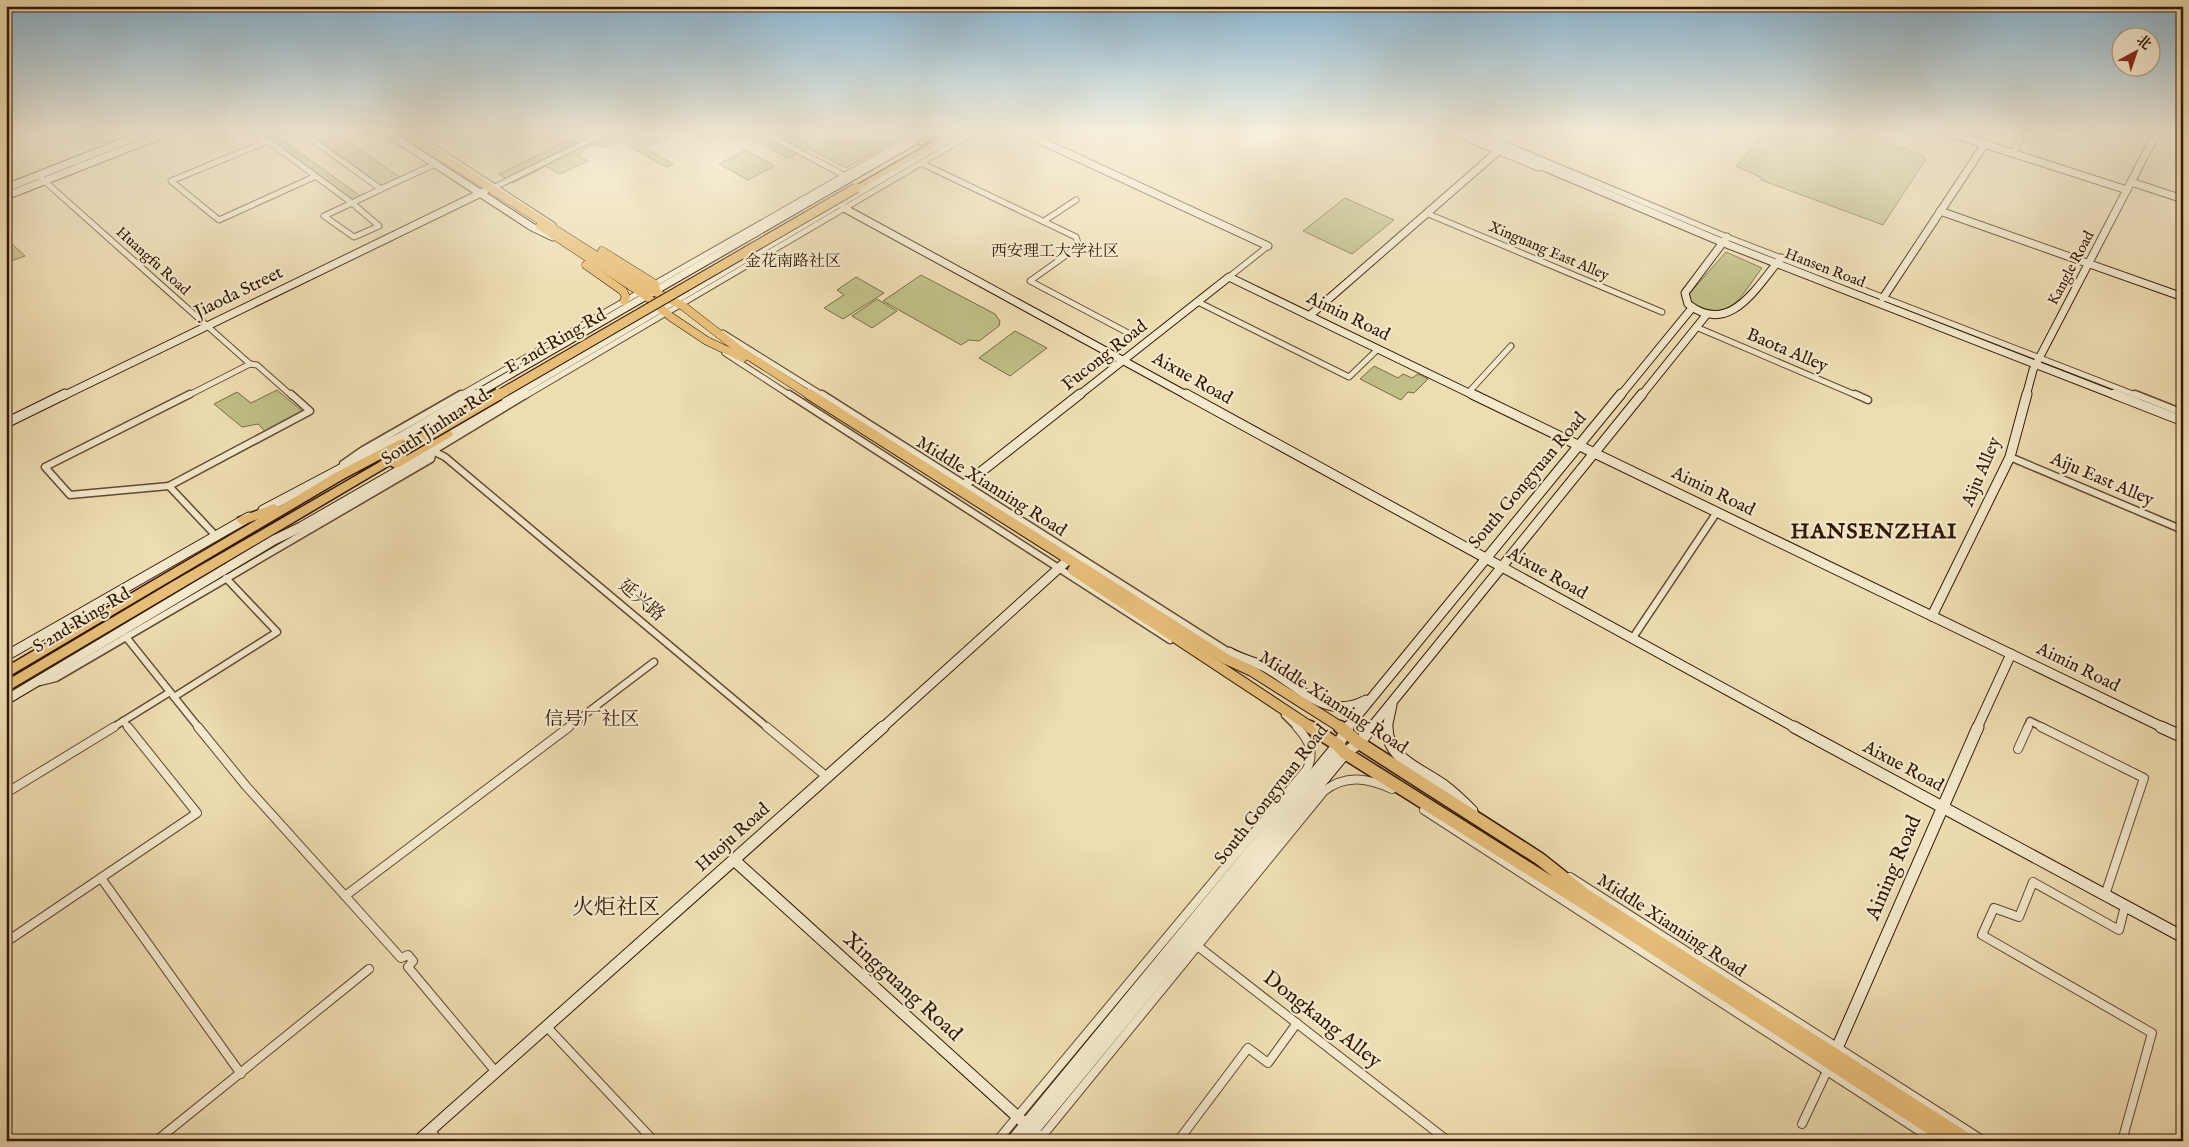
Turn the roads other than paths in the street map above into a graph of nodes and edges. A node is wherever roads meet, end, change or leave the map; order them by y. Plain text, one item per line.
1 (22, 186) edge
2 (26, 186) edge
3 (49, 186) edge
4 (177, 186) edge
5 (295, 186) edge
6 (329, 186) edge
7 (376, 186) edge
8 (389, 186) edge
9 (479, 186) edge
10 (481, 186) edge
11 (481, 186) edge
12 (482, 186) edge
13 (497, 186) edge
14 (843, 186) edge
15 (844, 186) edge
16 (870, 186) edge
17 (882, 186) edge
18 (969, 186) edge
19 (1138, 186) edge
20 (1458, 186) edge
21 (1590, 186) edge
22 (1598, 186) edge
23 (1957, 186) edge
24 (2113, 186) edge
25 (2129, 186) edge
26 (2142, 186) edge
27 (381, 189) junction
28 (488, 190) junction
29 (2127, 190) junction
30 (6, 192) edge
31 (6, 196) edge
32 (2183, 199) edge
33 (1076, 200) dead end
34 (352, 203) junction
35 (844, 208) junction
36 (1940, 211) junction
37 (1426, 213) junction
38 (1044, 221) junction
39 (1725, 241) junction
40 (572, 244) junction
41 (1268, 246) joint
42 (1777, 262) junction
43 (2089, 263) junction
44 (1229, 277) junction
45 (649, 290) junction
46 (2183, 297) edge
47 (1883, 298) junction
48 (624, 301) junction
49 (1198, 302) junction
50 (676, 303) junction
51 (1692, 308) junction
52 (663, 311) junction
53 (1662, 312) dead end
54 (1707, 314) junction
55 (1309, 316) junction
56 (206, 325) junction
57 (1696, 328) junction
58 (1132, 335) dead end
59 (1511, 346) dead end
60 (1378, 349) junction
61 (1124, 360) junction
62 (2037, 362) junction
63 (250, 364) junction
64 (1468, 392) junction
65 (1868, 400) dead end
66 (2183, 415) edge
67 (2183, 421) edge
68 (6, 423) edge
69 (2183, 425) edge
70 (448, 434) junction
71 (1580, 446) junction
72 (403, 447) junction
73 (433, 451) junction
74 (1594, 452) junction
75 (2010, 457) junction
76 (360, 458) junction
77 (326, 476) junction
78 (339, 476) junction
79 (169, 486) junction
80 (962, 487) junction
81 (308, 494) junction
82 (1717, 512) junction
83 (291, 518) junction
84 (242, 521) junction
85 (2183, 530) edge
86 (216, 536) junction
87 (1486, 558) junction
88 (1064, 563) junction
89 (1501, 568) junction
90 (226, 578) junction
91 (162, 582) joint
92 (176, 585) joint
93 (1932, 616) junction
94 (126, 637) junction
95 (1632, 639) junction
96 (1229, 652) junction
97 (2011, 654) junction
98 (6, 656) edge
99 (654, 662) dead end
100 (1252, 671) junction
101 (6, 673) edge
102 (35, 683) junction
103 (6, 687) edge
104 (172, 694) junction
105 (1370, 697) junction
106 (1395, 698) junction
107 (6, 700) edge
108 (1270, 701) junction
109 (123, 721) junction
110 (1345, 730) junction
111 (2183, 736) edge
112 (1359, 743) junction
113 (1342, 749) junction
114 (2018, 749) dead end
115 (1381, 775) junction
116 (827, 777) junction
117 (1392, 789) junction
118 (6, 793) edge
119 (1941, 806) junction
120 (1484, 823) junction
121 (734, 860) junction
122 (101, 878) junction
123 (2104, 895) junction
124 (345, 896) junction
125 (2125, 906) junction
126 (1186, 937) junction
127 (2183, 937) edge
128 (6, 942) edge
129 (369, 970) dead end
130 (1297, 1023) junction
131 (547, 1026) junction
132 (1832, 1058) junction
133 (496, 1072) junction
134 (241, 1074) junction
135 (1802, 1124) dead end
136 (430, 1130) junction
137 (1033, 1132) edge
138 (156, 1141) edge
139 (418, 1141) edge
140 (439, 1141) edge
141 (654, 1141) edge
142 (997, 1141) edge
143 (1012, 1141) edge
144 (1025, 1141) edge
145 (1178, 1141) edge
146 (1448, 1141) edge
147 (1935, 1141) edge
148 (1950, 1141) edge
149 (1970, 1141) edge
150 (1984, 1141) edge
151 (2122, 1141) edge

1 - 30 main road
2 - 31 street
3 - 56 street, Huangfu Road
4 - 5 street
6 - 34 street
7 - 27 street
8 - 27 street
9 - 28 street
10 - 28 main road
11 - 28 main road
12 - 28 street
13 - 28 street
14 - 45 main road, South Jinhua Rd.
15 - 72 highway, E 2nd Ring Rd, bridge
16 - 50 street, South Jinhua Rd.
17 - 35 street
18 - 38 street
19 - 41 street
20 - 37 street
21 - 39 street, Hansen Road
22 - 39 street
23 - 36 street
24 - 29 main road
25 - 29 main road, Kangle Road
26 - 32 street
27 - 34 street
28 - 40 main road
28 - 56 street, Jiaoda Street
29 - 43 main road, Kangle Road
33 - 38 street
34 - 34 street
35 - 50 street
35 - 61 street, Aixue Road
36 - 43 street
36 - 47 street
37 - 53 street, Xinguang East Alley
37 - 55 street
38 - 58 street
39 - 42 street, Hansen Road
39 - 51 street
40 - 45 main road
40 - 45 main road
40 - 48 main road
41 - 44 street, Fucong Road
42 - 47 street
42 - 54 street
42 - 62 street, Hansen Road
43 - 46 street
43 - 62 main road, Kangle Road
44 - 49 street, Fucong Road
44 - 55 street, Aimin Road
45 - 48 street
45 - 50 main road, Middle Xianning Road
45 - 52 main road, Middle Xianning Road
45 - 76 main road, South Jinhua Rd.
47 - 62 street
48 - 77 street
49 - 60 street
49 - 61 street, Fucong Road
50 - 52 street, South Jinhua Rd.
50 - 80 main road, Middle Xianning Road
51 - 54 street
51 - 71 street, South Gongyuan Road
52 - 70 street, South Jinhua Rd.
52 - 73 street
52 - 88 main road, Middle Xianning Road
54 - 57 street, South Gongyuan Road
55 - 60 street, Aimin Road
56 - 63 street, Huangfu Road
56 - 68 street, Jiaoda Street
57 - 65 street, Baota Alley
57 - 74 street, South Gongyuan Road
59 - 64 street
60 - 64 street, Aimin Road
61 - 80 street, Fucong Road
61 - 87 street, Aixue Road
62 - 66 street, Hansen Road
62 - 67 street, Hansen Road
62 - 69 street
62 - 75 street, Aiju Alley
63 - 79 street, Huangfu Road
63 - 79 street
64 - 71 street, Aimin Road
70 - 73 street, South Jinhua Rd.
70 - 83 highway
71 - 74 street, Aimin Road
71 - 87 street, South Gongyuan Road
72 - 78 highway, E 2nd Ring Rd
72 - 83 highway, E 2nd Ring Rd
73 - 90 street
73 - 102 street, South Jinhua Rd.
73 - 116 street, 延兴路
74 - 82 street, Aimin Road
74 - 89 street, South Gongyuan Road
75 - 85 street, Aiju East Alley
75 - 93 street, Aiju Alley
76 - 77 main road, South Jinhua Rd.
76 - 78 highway
77 - 84 main road, South Jinhua Rd.
78 - 81 highway, E 2nd Ring Rd
79 - 86 street
80 - 88 main road, Middle Xianning Road
80 - 96 street
81 - 84 highway
81 - 91 highway, E 2nd Ring Rd
82 - 93 street, Aimin Road
82 - 95 street
83 - 92 highway, E 2nd Ring Rd
84 - 86 main road, South Jinhua Rd.
86 - 98 main road, South Jinhua Rd.
87 - 89 street, Aixue Road
87 - 105 street, South Gongyuan Road
88 - 100 main road, Middle Xianning Road
88 - 108 main road, Middle Xianning Road
88 - 116 street, Huoju Road
89 - 95 street, Aixue Road
89 - 106 street, South Gongyuan Road
90 - 94 street
90 - 104 street
91 - 101 highway, S 2nd Ring Rd
92 - 103 highway, S 2nd Ring Rd
93 - 97 street, Aimin Road
94 - 102 street
94 - 104 street
95 - 119 street, Aixue Road
96 - 100 street
96 - 105 street
97 - 111 street, Aimin Road
97 - 119 street, Aining Road
99 - 124 street
100 - 110 main road, Middle Xianning Road
102 - 107 street, South Jinhua Rd.
104 - 109 street
104 - 124 street
105 - 110 street, South Gongyuan Road
106 - 112 street, South Gongyuan Road
106 - 120 street
108 - 113 main road, Middle Xianning Road
108 - 126 street
109 - 118 street
109 - 122 street
110 - 112 main road, Middle Xianning Road
110 - 113 street, South Gongyuan Road
112 - 113 main road, South Gongyuan Road
112 - 120 main road, Middle Xianning Road
113 - 115 main road, Middle Xianning Road
113 - 126 main road, South Gongyuan Road
114 - 123 street
115 - 117 street
115 - 132 main road, Middle Xianning Road
116 - 121 street, Huoju Road
117 - 126 street
117 - 132 street
119 - 123 street, Aixue Road
119 - 132 street, Aining Road
120 - 132 main road, Middle Xianning Road
121 - 131 street, Huoju Road
121 - 137 street, Xingguang Road
122 - 128 street
122 - 134 street
123 - 125 street, Aixue Road
124 - 133 street
125 - 127 street, Aixue Road
125 - 151 street
126 - 130 street, Dongkang Alley
126 - 137 main road, South Gongyuan Road
126 - 137 street
129 - 134 street
130 - 145 street
130 - 146 street, Dongkang Alley
131 - 133 street, Huoju Road
131 - 141 street
132 - 135 street
132 - 147 street
132 - 148 main road, Middle Xianning Road
132 - 149 main road, Middle Xianning Road
132 - 150 street
133 - 136 street, Huoju Road
134 - 138 street
136 - 139 street, Huoju Road
136 - 140 street
137 - 142 street
137 - 143 street, South Gongyuan Road
137 - 144 main road, South Gongyuan Road

